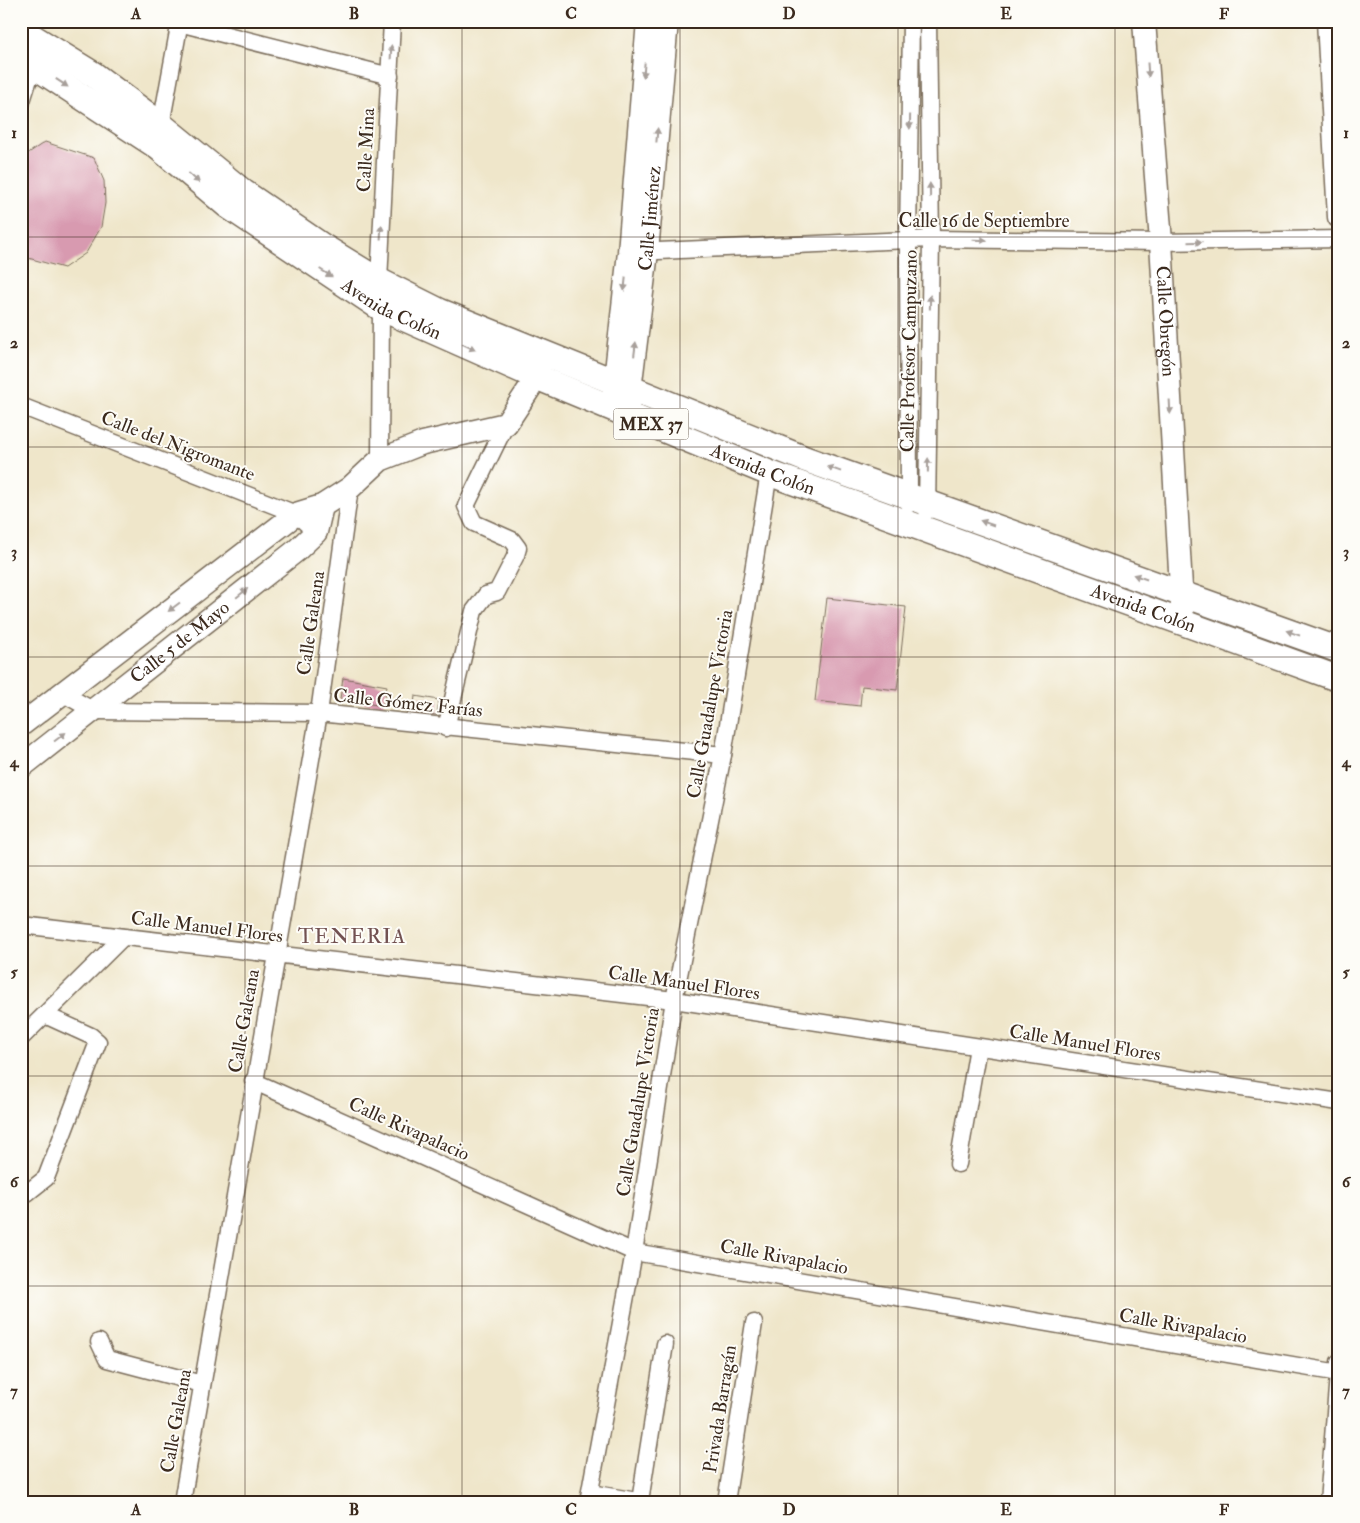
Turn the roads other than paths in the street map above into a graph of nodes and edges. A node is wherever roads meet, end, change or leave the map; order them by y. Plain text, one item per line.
1 (392, 21) edge
2 (648, 21) edge
3 (667, 21) edge
4 (911, 21) edge
5 (928, 21) edge
6 (1144, 21) edge
7 (1328, 21) edge
8 (180, 22) edge
9 (21, 30) edge
10 (27, 60) edge
11 (390, 76) junction
12 (927, 86) junction
13 (910, 87) junction
14 (21, 104) edge
15 (162, 125) junction
16 (645, 173) junction
17 (1339, 217) edge
18 (931, 239) junction
19 (1339, 239) edge
20 (908, 240) junction
21 (1161, 242) junction
22 (638, 252) junction
23 (379, 281) junction
24 (381, 308) junction
25 (541, 352) junction
26 (537, 377) junction
27 (623, 384) junction
28 (21, 406) edge
29 (620, 411) junction
30 (506, 424) junction
31 (380, 460) junction
32 (770, 473) junction
33 (350, 488) junction
34 (918, 500) junction
35 (322, 506) junction
36 (296, 514) junction
37 (917, 527) junction
38 (316, 532) junction
39 (1181, 592) junction
40 (1182, 622) junction
41 (1339, 650) edge
42 (1339, 679) edge
43 (62, 693) junction
44 (94, 712) junction
45 (319, 713) junction
46 (21, 725) edge
47 (446, 728) junction
48 (723, 754) junction
49 (21, 767) edge
50 (21, 925) edge
51 (123, 937) junction
52 (276, 956) junction
53 (674, 1000) junction
54 (45, 1015) junction
55 (21, 1038) edge
56 (978, 1047) junction
57 (253, 1081) junction
58 (1339, 1102) edge
59 (958, 1164) dead end
60 (24, 1192) edge
61 (634, 1252) junction
62 (754, 1323) dead end
63 (99, 1342) dead end
64 (665, 1344) dead end
65 (1339, 1362) edge
66 (1338, 1373) edge
67 (202, 1384) junction
68 (589, 1497) edge
69 (641, 1501) edge
70 (182, 1502) edge
71 (726, 1502) edge
72 (1328, 1502) edge

11 -> 1 street, Calle Mina
2 -> 16 street, Calle Jiménez
16 -> 3 street, Calle Jiménez
4 - 13 street, Calle Profesor Campuzano
5 - 12 street, Calle Profesor Campuzano
6 -> 21 street, Calle Obregón
7 - 17 street
8 - 11 street
8 - 15 street
9 - 15 main road, Avenida Colón / MEX 37
10 - 14 street
10 -> 24 main road, Avenida Colón / MEX 37
23 -> 11 street, Calle Mina
12 - 13 street
18 -> 12 street, Calle Profesor Campuzano
13 -> 20 street, Calle Profesor Campuzano
15 - 23 main road, Avenida Colón / MEX 37
16 - 22 street, Calle Jiménez
18 - 20 street, Calle 16 de Septiembre
18 -> 21 street, Calle 16 de Septiembre
34 -> 18 street, Calle Profesor Campuzano
21 -> 19 street, Calle 16 de Septiembre
20 - 22 street, Calle 16 de Septiembre
20 - 34 street, Calle Profesor Campuzano
21 -> 39 street, Calle Obregón
22 - 27 street, Calle Jiménez
23 - 25 main road, Avenida Colón / MEX 37
24 -> 26 main road, Avenida Colón / MEX 37
24 - 31 street
25 - 26 street
25 - 27 main road, Avenida Colón / MEX 37
26 - 29 main road, Avenida Colón / MEX 37
26 - 30 street
27 - 29 street, Calle Jiménez
34 -> 27 main road, Avenida Colón / MEX 37
28 - 36 street, Calle del Nigromante
29 - 32 main road, Avenida Colón / MEX 37
30 - 31 street, Calle 5 de Mayo
30 - 47 street
31 - 33 street, Calle 5 de Mayo
32 - 37 main road, Avenida Colón / MEX 37
32 - 48 street, Calle Guadalupe Victoria
33 - 35 street, Calle 5 de Mayo
33 - 45 street, Calle Galeana
34 - 37 street, Calle Profesor Campuzano
39 -> 34 main road, Avenida Colón / MEX 37
35 - 36 street, Calle 5 de Mayo
35 - 38 street
36 - 38 street, Calle del Nigromante
36 -> 43 street, Calle 5 de Mayo
37 - 40 main road, Avenida Colón / MEX 37
44 -> 38 street, Calle 5 de Mayo
39 - 40 street, Calle Obregón
41 -> 39 main road, Avenida Colón / MEX 37
40 - 42 main road, Avenida Colón / MEX 37
43 - 44 street
43 - 46 street, Calle 5 de Mayo
44 - 45 street, Calle Gómez Farías
49 -> 44 street, Calle 5 de Mayo
45 - 47 street, Calle Gómez Farías
45 - 52 street, Calle Galeana
47 - 48 street, Calle Gómez Farías
48 - 53 street, Calle Guadalupe Victoria
50 - 51 street, Calle Manuel Flores
51 - 52 street, Calle Manuel Flores
51 - 54 street
52 - 53 street, Calle Manuel Flores
52 - 57 street, Calle Galeana
53 - 56 street, Calle Manuel Flores
53 - 61 street, Calle Guadalupe Victoria
54 - 55 street
54 - 60 street
56 - 58 street, Calle Manuel Flores
56 - 59 street
57 - 61 street, Calle Rivapalacio
57 - 67 street, Calle Galeana
61 - 66 street, Calle Rivapalacio
61 - 68 street, Calle Guadalupe Victoria
62 - 71 street, Privada Barragán
63 - 67 street
64 - 69 street
65 - 66 street
66 - 72 street
67 - 70 street, Calle Galeana
68 - 69 street

